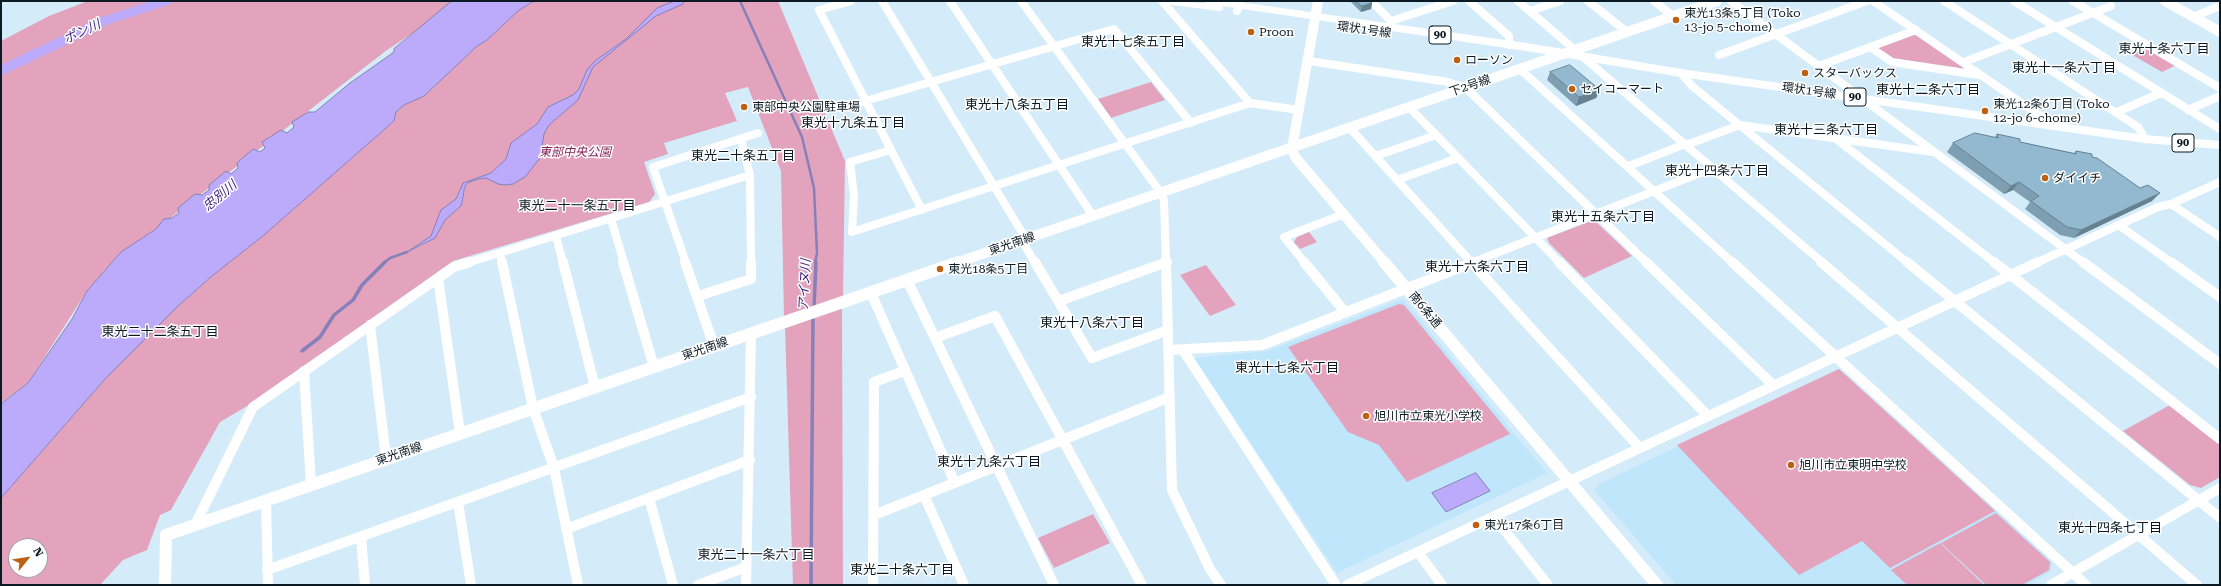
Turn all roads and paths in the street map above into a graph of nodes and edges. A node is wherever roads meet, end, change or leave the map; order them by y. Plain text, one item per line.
1 (851, 1) edge
2 (882, 1) edge
3 (950, 1) edge
4 (1021, 1) edge
5 (1164, 1) edge
6 (1210, 1) edge
7 (1318, 1) edge
8 (1371, 1) edge
9 (1453, 1) edge
10 (1469, 1) edge
11 (1518, 1) edge
12 (1560, 1) edge
13 (1588, 1) edge
14 (1654, 1) edge
15 (1717, 1) edge
16 (1732, 1) edge
17 (1867, 1) edge
18 (1873, 1) edge
19 (1944, 1) edge
20 (2014, 1) edge
21 (2073, 1) edge
22 (2165, 1) edge
23 (1443, 2) edge
24 (1238, 6) edge
25 (2111, 6) dead end
26 (2220, 6) edge
27 (1530, 11) junction
28 (2093, 13) junction
29 (1673, 16) junction
30 (2193, 17) junction
31 (1316, 19) junction
32 (2056, 27) junction
33 (1390, 28) junction
34 (1916, 30) junction
35 (1627, 32) junction
36 (2220, 32) edge
37 (1776, 34) junction
38 (2011, 44) junction
39 (1509, 45) junction
40 (1054, 46) junction
41 (1870, 46) junction
42 (1576, 50) junction
43 (1564, 54) junction
44 (1719, 55) dead end
45 (1586, 58) junction
46 (1309, 61) junction
47 (1964, 62) junction
48 (992, 64) junction
49 (1819, 66) junction
50 (1520, 69) junction
51 (1681, 73) junction
52 (1983, 75) junction
53 (931, 82) junction
54 (1466, 88) junction
55 (2220, 88) edge
56 (2161, 93) junction
57 (2220, 96) edge
58 (1861, 98) junction
59 (865, 101) junction
60 (1250, 103) junction
61 (1409, 107) junction
62 (841, 108) dead end
63 (1299, 110) junction
64 (2188, 110) junction
65 (2116, 112) junction
66 (1190, 123) junction
67 (1740, 125) junction
68 (2055, 126) junction
69 (1350, 128) junction
70 (2220, 129) edge
71 (758, 133) dead end
72 (1436, 135) junction
73 (1836, 138) junction
74 (741, 139) junction
75 (2145, 139) junction
76 (1124, 144) junction
77 (1685, 144) junction
78 (2220, 145) edge
79 (1292, 148) junction
80 (891, 150) junction
81 (1935, 153) junction
82 (1376, 156) junction
83 (1458, 158) junction
84 (1059, 166) junction
85 (1628, 166) junction
86 (1713, 168) junction
87 (750, 175) junction
88 (1397, 180) junction
89 (2220, 182) edge
90 (994, 187) junction
91 (1655, 191) junction
92 (1161, 193) junction
93 (665, 202) junction
94 (2171, 204) junction
95 (922, 210) junction
96 (1344, 214) junction
97 (1595, 214) junction
98 (1093, 216) junction
99 (611, 219) junction
100 (2120, 226) junction
101 (556, 236) junction
102 (2220, 237) edge
103 (1535, 238) junction
104 (1024, 240) junction
105 (2066, 250) junction
106 (500, 253) junction
107 (1166, 262) junction
108 (1472, 262) junction
109 (2010, 275) junction
110 (438, 278) junction
111 (906, 280) junction
112 (1406, 288) junction
113 (871, 293) junction
114 (698, 296) junction
115 (2220, 296) edge
116 (1059, 301) junction
117 (1954, 301) junction
118 (1345, 312) junction
119 (370, 325) junction
120 (1897, 327) junction
121 (1168, 330) junction
122 (751, 333) junction
123 (935, 338) junction
124 (714, 346) junction
125 (1169, 350) junction
126 (1183, 350) junction
127 (1836, 355) junction
128 (2220, 364) edge
129 (654, 367) junction
130 (304, 371) junction
131 (904, 371) junction
132 (1773, 385) junction
133 (595, 387) junction
134 (752, 397) junction
135 (1170, 397) junction
136 (532, 408) junction
137 (1707, 415) junction
138 (460, 433) junction
139 (2220, 439) edge
140 (1062, 440) junction
141 (1639, 447) junction
142 (386, 458) junction
143 (750, 460) junction
144 (996, 467) junction
145 (554, 468) junction
146 (1569, 481) junction
147 (955, 483) junction
148 (311, 484) junction
149 (2220, 488) edge
150 (924, 496) junction
151 (649, 498) junction
152 (266, 500) junction
153 (2199, 501) junction
154 (458, 502) junction
155 (874, 515) junction
156 (1494, 517) junction
157 (2220, 518) edge
158 (195, 525) junction
159 (566, 529) junction
160 (2140, 535) junction
161 (361, 537) junction
162 (1418, 552) junction
163 (746, 567) junction
164 (267, 570) junction
165 (2073, 572) junction
166 (165, 585) edge
167 (268, 585) edge
168 (365, 585) edge
169 (471, 585) edge
170 (578, 585) edge
171 (673, 585) edge
172 (698, 585) edge
173 (746, 585) edge
174 (874, 585) edge
175 (964, 585) edge
176 (1054, 585) edge
177 (1142, 585) edge
178 (1221, 585) edge
179 (1336, 585) edge
180 (1347, 585) edge
181 (1442, 585) edge
182 (1548, 585) edge
183 (1657, 585) edge
184 (2051, 585) edge
185 (2086, 585) edge
186 (2197, 585) edge

1 - 59 street
2 - 53 street
3 - 48 street
4 - 40 street
5 - 24 main road, 環状1号線 / 90
5 - 60 street
6 - 24 main road, 環状1号線 / 90
7 - 31 street
8 - 33 street
9 - 23 street
10 - 39 street
11 - 27 street
12 - 27 street
13 - 35 street
14 - 29 street
15 - 29 street, 下2号線
16 - 37 street
17 - 37 street
18 - 34 street
19 - 38 street
20 - 32 street
21 - 28 street
22 - 30 street
23 - 33 street
24 - 31 main road, 環状1号線 / 90
25 - 28 street
26 - 30 street
27 - 42 street
28 - 32 street
28 - 55 street
29 - 35 street, 下2号線
30 - 36 street
31 - 33 main road, 環状1号線 / 90
31 - 46 street
32 - 38 street
32 - 56 street
33 - 39 main road, 環状1号線 / 90
33 - 43 main road, 環状1号線 / 90
34 - 41 street
34 - 47 street
35 - 42 street, 下2号線
37 - 44 street
37 - 49 street
38 - 47 street
38 - 65 street
39 - 43 main road, 環状1号線 / 90
40 - 48 street
40 - 66 street
40 - 76 street
41 - 49 street
41 - 52 street
42 - 43 street, 下2号線
42 - 45 street
43 - 45 main road, 環状1号線 / 90
43 - 50 street, 下2号線
45 - 51 main road, 環状1号線 / 90
45 - 77 street
46 - 54 street
46 - 63 street
47 - 52 street
48 - 53 street
48 - 84 street
49 - 58 street
50 - 54 street, 下2号線
50 - 85 street
51 - 58 main road, 環状1号線 / 90
51 - 67 street
52 - 68 street
53 - 59 street
53 - 90 street
54 - 61 street, 下2号線
54 - 97 street
56 - 64 street
56 - 65 street
57 - 64 street
58 - 68 main road, 環状1号線 / 90
58 - 81 street
59 - 62 street
59 - 80 street
60 - 63 street
60 - 66 street
61 - 69 street, 下2号線
61 - 72 street
63 - 79 street
64 - 70 street
65 - 75 street
66 - 76 street
67 - 73 street
67 - 77 street
67 - 117 street
68 - 75 main road, 環状1号線 / 90
69 - 79 street, 下2号線
69 - 82 street
71 - 74 street
72 - 82 street
72 - 83 street
73 - 81 street
73 - 109 street
74 - 87 street
74 - 93 street
75 - 78 main road, 環状1号線 / 90
76 - 84 street
76 - 92 street
77 - 85 street
77 - 86 street
79 - 92 street, 東光南線
79 - 96 street, 南6条通
80 - 95 street
80 - 95 street
81 - 105 street
82 - 88 street
83 - 88 street
83 - 103 street
84 - 90 street
84 - 98 street
85 - 91 street
86 - 91 street
86 - 120 street
87 - 93 street
87 - 114 street
88 - 108 street
89 - 94 street
90 - 95 street
90 - 104 street
91 - 97 street
91 - 127 street
92 - 98 street, 東光南線
92 - 107 street
93 - 99 street
93 - 114 street
94 - 100 street
94 - 102 street
96 - 112 street, 南6条通
96 - 118 street
97 - 103 street
97 - 132 street
98 - 104 street, 東光南線
99 - 101 street
99 - 129 street
100 - 105 street
100 - 115 street
101 - 106 street
101 - 133 street
103 - 108 street
103 - 137 street
104 - 111 street, 東光南線
104 - 116 street
105 - 109 street
105 - 128 street
106 - 110 street
106 - 136 street
107 - 116 street
107 - 121 street
108 - 112 street
108 - 141 street
109 - 117 street
109 - 139 street
110 - 119 street
110 - 138 street
111 - 113 street, 東光南線
111 - 123 street
112 - 118 street
112 - 146 street, 南6条通
113 - 122 street, 東光南線
113 - 131 street
114 - 124 street
116 - 121 street
117 - 120 street
117 - 153 street
118 - 126 street
119 - 130 street
119 - 142 street
120 - 127 street
120 - 160 street
121 - 125 street
122 - 124 street, 東光南線
122 - 134 street
123 - 140 street
123 - 144 street
124 - 129 street, 東光南線
125 - 126 street
125 - 135 street
126 - 179 street
127 - 132 street
127 - 165 street
129 - 133 street, 東光南線
130 - 148 street
130 - 158 street
131 - 147 street
131 - 155 street
132 - 137 street
133 - 136 street, 東光南線
134 - 143 street
134 - 145 street
135 - 140 street
135 - 178 street
136 - 138 street, 東光南線
136 - 145 street
137 - 141 street
138 - 142 street, 東光南線
140 - 144 street
140 - 177 street
141 - 146 street
142 - 148 street, 東光南線
143 - 151 street
143 - 163 street
144 - 147 street
144 - 176 street
145 - 154 street
145 - 159 street
146 - 156 street
146 - 183 street, 南6条通
147 - 150 street
148 - 152 street, 東光南線
149 - 153 street
150 - 155 street
150 - 175 street
151 - 159 street
151 - 171 street
152 - 158 street, 東光南線
152 - 164 street
153 - 157 street
153 - 160 street
154 - 161 street
154 - 169 street
155 - 174 street
156 - 162 street
156 - 182 street
158 - 166 street, 東光南線
159 - 170 street
160 - 165 street
160 - 186 street
161 - 164 street
161 - 168 street
162 - 180 street
162 - 181 street
163 - 172 street
163 - 173 street
164 - 167 street
165 - 184 street
165 - 185 street

